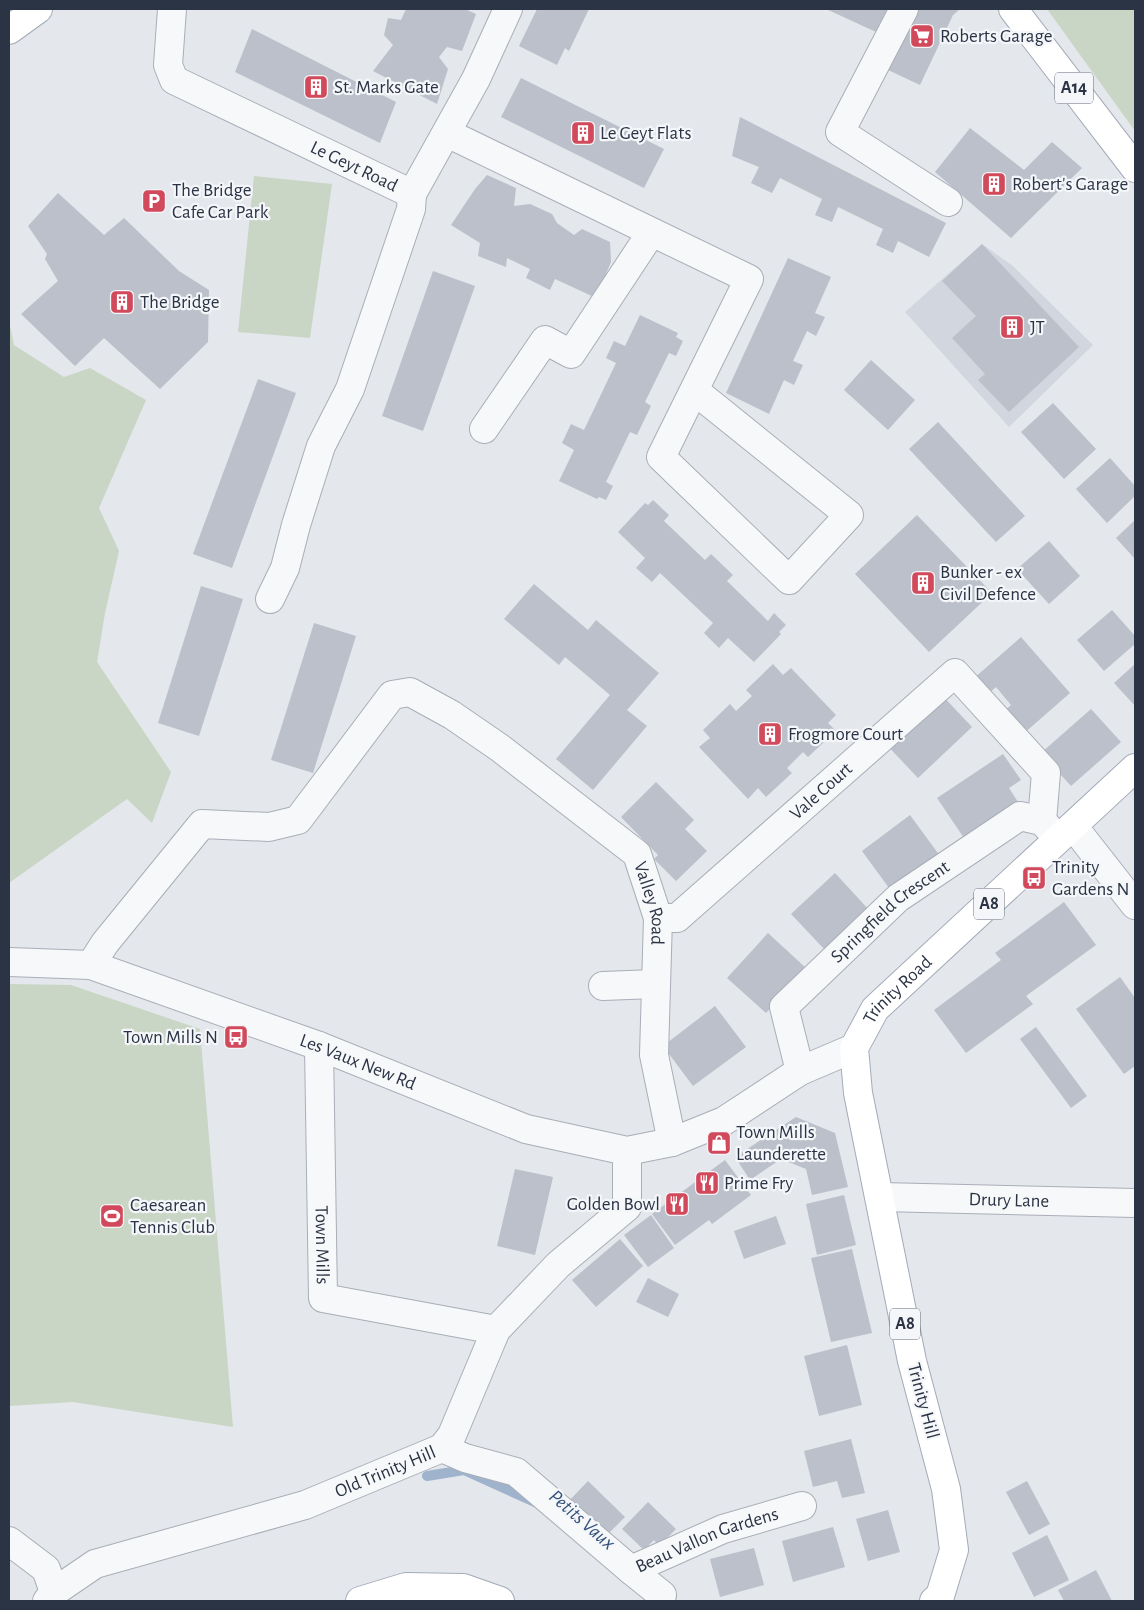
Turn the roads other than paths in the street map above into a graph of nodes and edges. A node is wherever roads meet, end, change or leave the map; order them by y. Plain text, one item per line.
1 (38, 9) edge
2 (172, 9) edge
3 (508, 9) edge
4 (904, 9) edge
5 (1013, 9) edge
6 (9, 30) edge
7 (447, 133) junction
8 (1135, 168) edge
9 (412, 194) junction
10 (948, 202) dead end
11 (651, 233) junction
12 (695, 390) junction
13 (484, 429) dead end
14 (270, 599) dead end
15 (1135, 768) edge
16 (1058, 829) junction
17 (1135, 905) edge
18 (658, 918) junction
19 (9, 962) edge
20 (91, 965) junction
21 (654, 984) junction
22 (603, 986) dead end
23 (319, 1046) junction
24 (854, 1048) junction
25 (800, 1071) junction
26 (672, 1142) junction
27 (627, 1151) junction
28 (881, 1197) junction
29 (1135, 1203) edge
30 (496, 1330) junction
31 (442, 1448) junction
32 (802, 1506) dead end
33 (9, 1541) edge
34 (631, 1570) junction
35 (662, 1595) dead end
36 (50, 1596) edge
37 (941, 1599) edge
38 (360, 1601) edge
39 (500, 1601) edge

1 - 6 main road
2 - 9 street, Le Geyt Road
3 - 7 street, Le Geyt Road
4 - 10 street
5 - 8 main road, A14
7 - 9 street, Le Geyt Road
7 - 11 street
9 - 14 street
11 - 12 street
11 - 13 street
12 - 12 street
15 - 16 main road, Trinity Road / A8
16 - 17 street
16 - 18 street, Vale Court
16 - 24 main road, Trinity Road / A8
16 - 25 street, Springfield Crescent
18 - 20 street, Valley Road
18 - 21 street, Valley Road
19 - 20 street, Les Vaux New Rd
20 - 23 street, Les Vaux New Rd
21 - 22 street
21 - 26 street, Valley Road
23 - 27 street, Les Vaux New Rd
23 - 30 street, Town Mills
24 - 25 street
24 - 28 main road, Trinity Hill / A8
25 - 26 street
26 - 27 street
27 - 30 street, Old Trinity Hill
28 - 29 street, Drury Lane
28 - 37 main road, Trinity Hill / A8
30 - 31 street, Old Trinity Hill
31 - 34 street, Beau Vallon Gardens
31 - 36 street, Old Trinity Hill
32 - 34 street, Beau Vallon Gardens
33 - 36 street
34 - 35 street
38 - 39 main road

